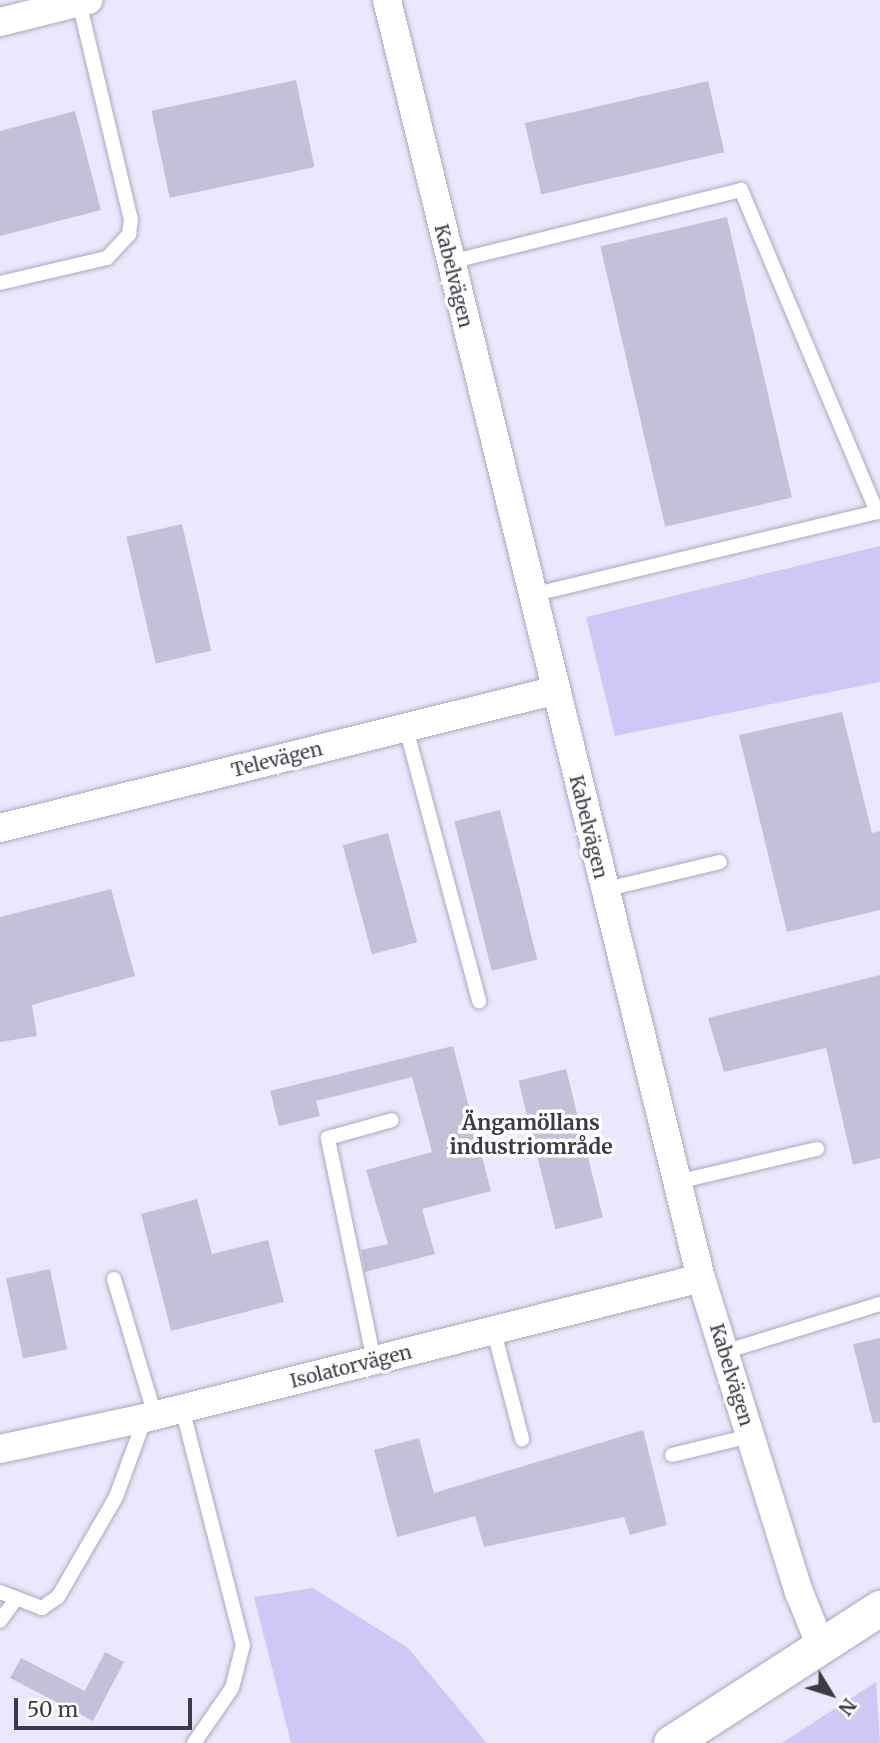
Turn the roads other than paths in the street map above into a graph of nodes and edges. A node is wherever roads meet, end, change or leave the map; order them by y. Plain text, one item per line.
1 (387, 0) edge
2 (84, 1) edge
3 (0, 22) edge
4 (450, 262) junction
5 (0, 283) edge
6 (530, 595) junction
7 (554, 691) junction
8 (406, 728) junction
9 (0, 828) edge
10 (720, 862) dead end
11 (603, 890) junction
12 (480, 1002) dead end
13 (392, 1120) dead end
14 (817, 1149) dead end
15 (677, 1182) junction
16 (701, 1278) junction
17 (114, 1279) dead end
18 (880, 1304) edge
19 (494, 1332) junction
20 (724, 1352) junction
21 (374, 1361) junction
22 (182, 1408) junction
23 (150, 1417) junction
24 (750, 1436) junction
25 (522, 1439) dead end
26 (0, 1449) edge
27 (672, 1455) dead end
28 (0, 1592) edge
29 (15, 1600) junction
30 (880, 1608) edge
31 (0, 1621) edge
32 (820, 1644) junction
33 (194, 1743) edge
34 (671, 1743) edge

1 - 4 street, Kabelvägen
2 - 3 street
2 - 5 lane
4 - 6 street, Kabelvägen
4 - 6 lane
6 - 7 street, Kabelvägen
7 - 8 street, Televägen
7 - 11 street, Kabelvägen
8 - 9 street, Televägen
8 - 12 lane
10 - 11 lane
11 - 15 street, Kabelvägen
13 - 21 lane
14 - 15 lane
15 - 16 street, Kabelvägen
16 - 19 street, Isolatorvägen
16 - 20 street, Kabelvägen
17 - 23 lane
18 - 20 lane
19 - 21 street, Isolatorvägen
19 - 25 lane
20 - 24 street, Kabelvägen
21 - 22 street, Isolatorvägen
22 - 23 street, Isolatorvägen
22 - 33 lane
23 - 26 street, Isolatorvägen
23 - 29 lane
24 - 27 lane
24 - 32 street, Kabelvägen
28 - 29 lane
29 - 31 lane
30 - 32 street
32 - 34 street

